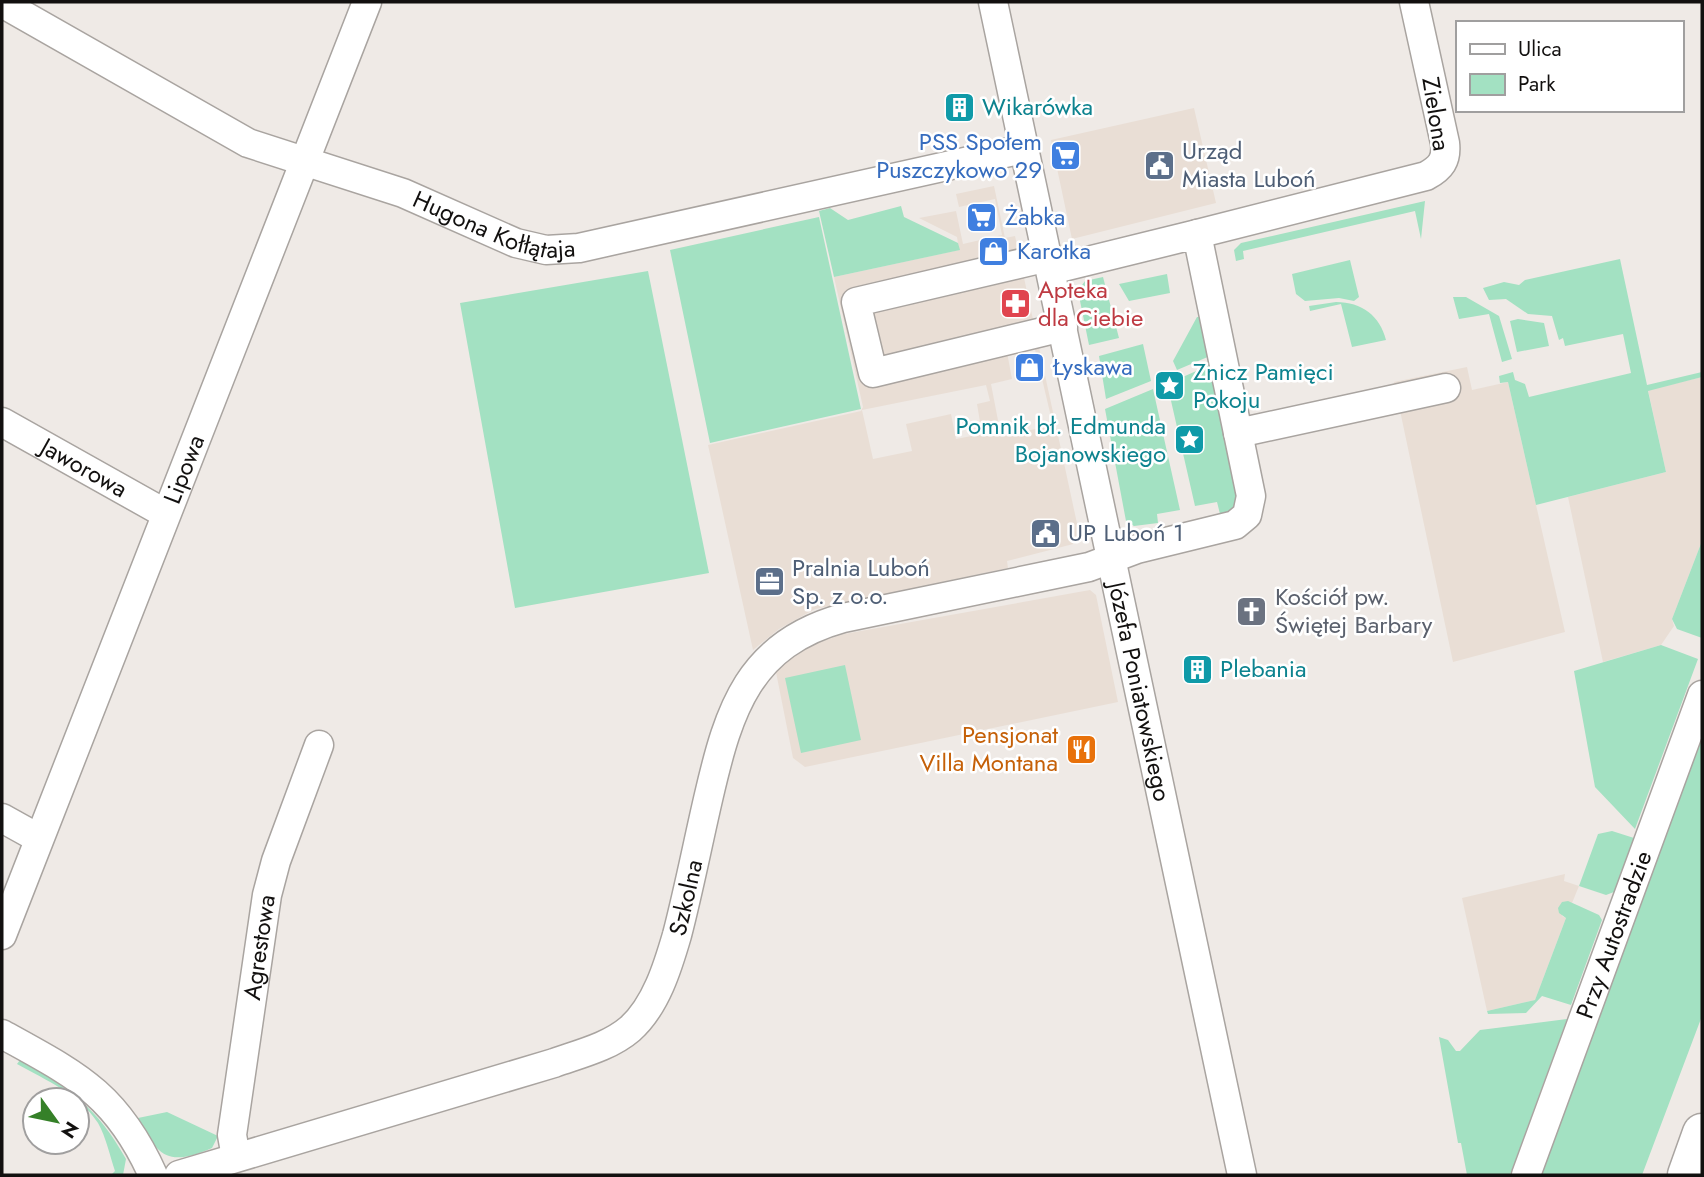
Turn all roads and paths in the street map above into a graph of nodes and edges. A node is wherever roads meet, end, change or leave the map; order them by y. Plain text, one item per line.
1 (367, 2) edge
2 (993, 2) edge
3 (1414, 2) edge
4 (2, 3) edge
5 (1023, 149) junction
6 (304, 162) junction
7 (1196, 234) junction
8 (1049, 263) junction
9 (1063, 327) junction
10 (1446, 388) dead end
11 (2, 422) edge
12 (1238, 433) junction
13 (166, 514) junction
14 (1112, 558) junction
15 (1702, 695) edge
16 (318, 744) dead end
17 (2, 818) edge
18 (38, 838) junction
19 (2, 935) edge
20 (2, 1034) edge
21 (1702, 1133) edge
22 (236, 1157) junction
23 (153, 1175) edge
24 (179, 1175) edge
25 (1242, 1175) edge
26 (1525, 1175) edge
27 (1686, 1175) edge

1 - 6 street, Lipowa
2 - 5 street, Józefa Poniatowskiego
3 - 7 street, Zielona
4 - 6 street, Hugona Kołłątaja
5 - 6 street, Hugona Kołłątaja
5 - 8 street, Józefa Poniatowskiego
6 - 13 street, Lipowa
7 - 8 street
7 - 12 street
8 - 9 street, Józefa Poniatowskiego
8 - 9 street
9 - 14 street, Józefa Poniatowskiego
10 - 12 street
11 - 13 street, Jaworowa
12 - 14 street, Szkolna
13 - 18 street, Lipowa
14 - 22 street, Szkolna
14 - 25 street, Józefa Poniatowskiego
15 - 26 street, Przy Autostradzie
16 - 22 street, Agrestowa
17 - 18 street
18 - 19 street, Lipowa
20 - 23 street
21 - 27 highway
22 - 24 street, Szkolna

